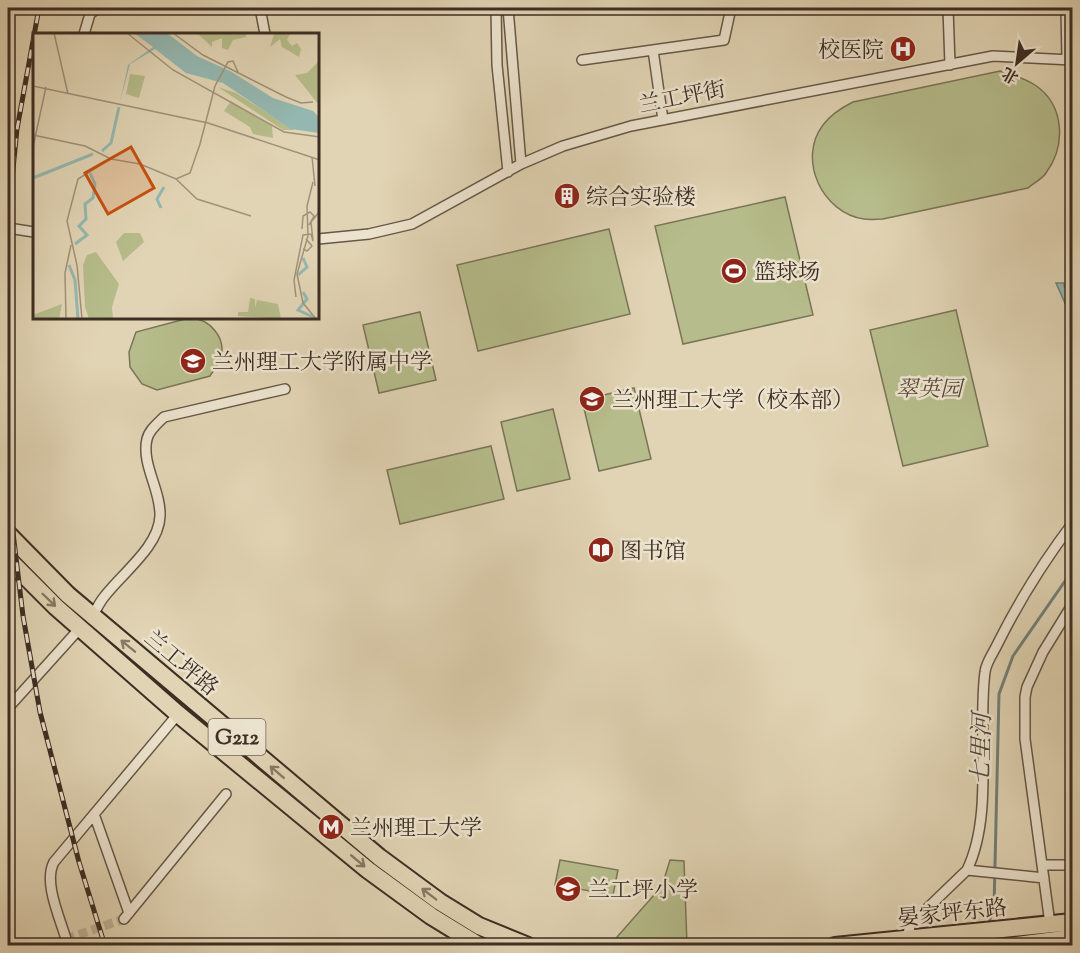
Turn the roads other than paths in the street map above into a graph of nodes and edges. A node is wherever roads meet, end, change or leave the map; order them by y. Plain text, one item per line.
1 (105, 8) edge
2 (260, 8) edge
3 (496, 8) edge
4 (508, 8) edge
5 (731, 8) edge
6 (948, 8) edge
7 (1066, 8) edge
8 (84, 33) edge
9 (265, 33) edge
10 (653, 50) junction
11 (582, 60) dead end
12 (1070, 60) edge
13 (950, 65) junction
14 (663, 120) junction
15 (521, 164) junction
16 (508, 172) junction
17 (8, 228) edge
18 (33, 232) edge
19 (320, 239) edge
20 (285, 389) dead end
21 (1072, 524) edge
22 (8, 534) edge
23 (8, 559) edge
24 (1072, 605) edge
25 (92, 616) junction
26 (80, 628) junction
27 (8, 708) edge
28 (178, 714) junction
29 (226, 794) dead end
30 (94, 814) junction
31 (1042, 865) junction
32 (1072, 865) edge
33 (967, 870) junction
34 (1044, 878) junction
35 (1072, 922) edge
36 (1050, 924) junction
37 (479, 926) junction
38 (1018, 938) edge
39 (1072, 938) edge
40 (906, 939) junction
41 (65, 943) edge
42 (479, 945) edge
43 (494, 945) edge
44 (528, 945) edge
45 (835, 945) edge

1 - 8 street
2 - 9 street
3 - 16 street
4 - 15 street
5 - 10 street
6 - 13 street
7 - 12 street
10 - 11 street
10 - 14 street
12 - 13 street, 兰工坪街
13 - 14 street, 兰工坪街
14 - 15 street, 兰工坪街
15 - 16 street, 兰工坪街
16 - 19 street, 兰工坪街
17 - 18 street
20 - 25 street
21 - 33 street
22 - 25 highway, 兰工坪路 / G212
23 -> 26 highway, 兰工坪路 / G212
24 - 31 street
25 - 26 street
37 -> 25 highway, 兰工坪路 / G212
26 - 27 street
26 - 28 highway, 兰工坪路 / G212
28 - 30 street
28 -> 42 highway, 兰工坪路 / G212
29 - 30 street
30 - 41 street
31 - 32 street
31 - 34 street
33 - 34 street
33 - 40 street
34 - 36 street
35 - 36 highway, 晏家坪东路
36 - 38 highway, 晏家坪东路
37 - 43 highway
37 - 44 highway, G212
38 - 39 highway, 晏家坪东路
38 - 40 highway, 晏家坪东路
40 - 45 highway, 晏家坪东路

